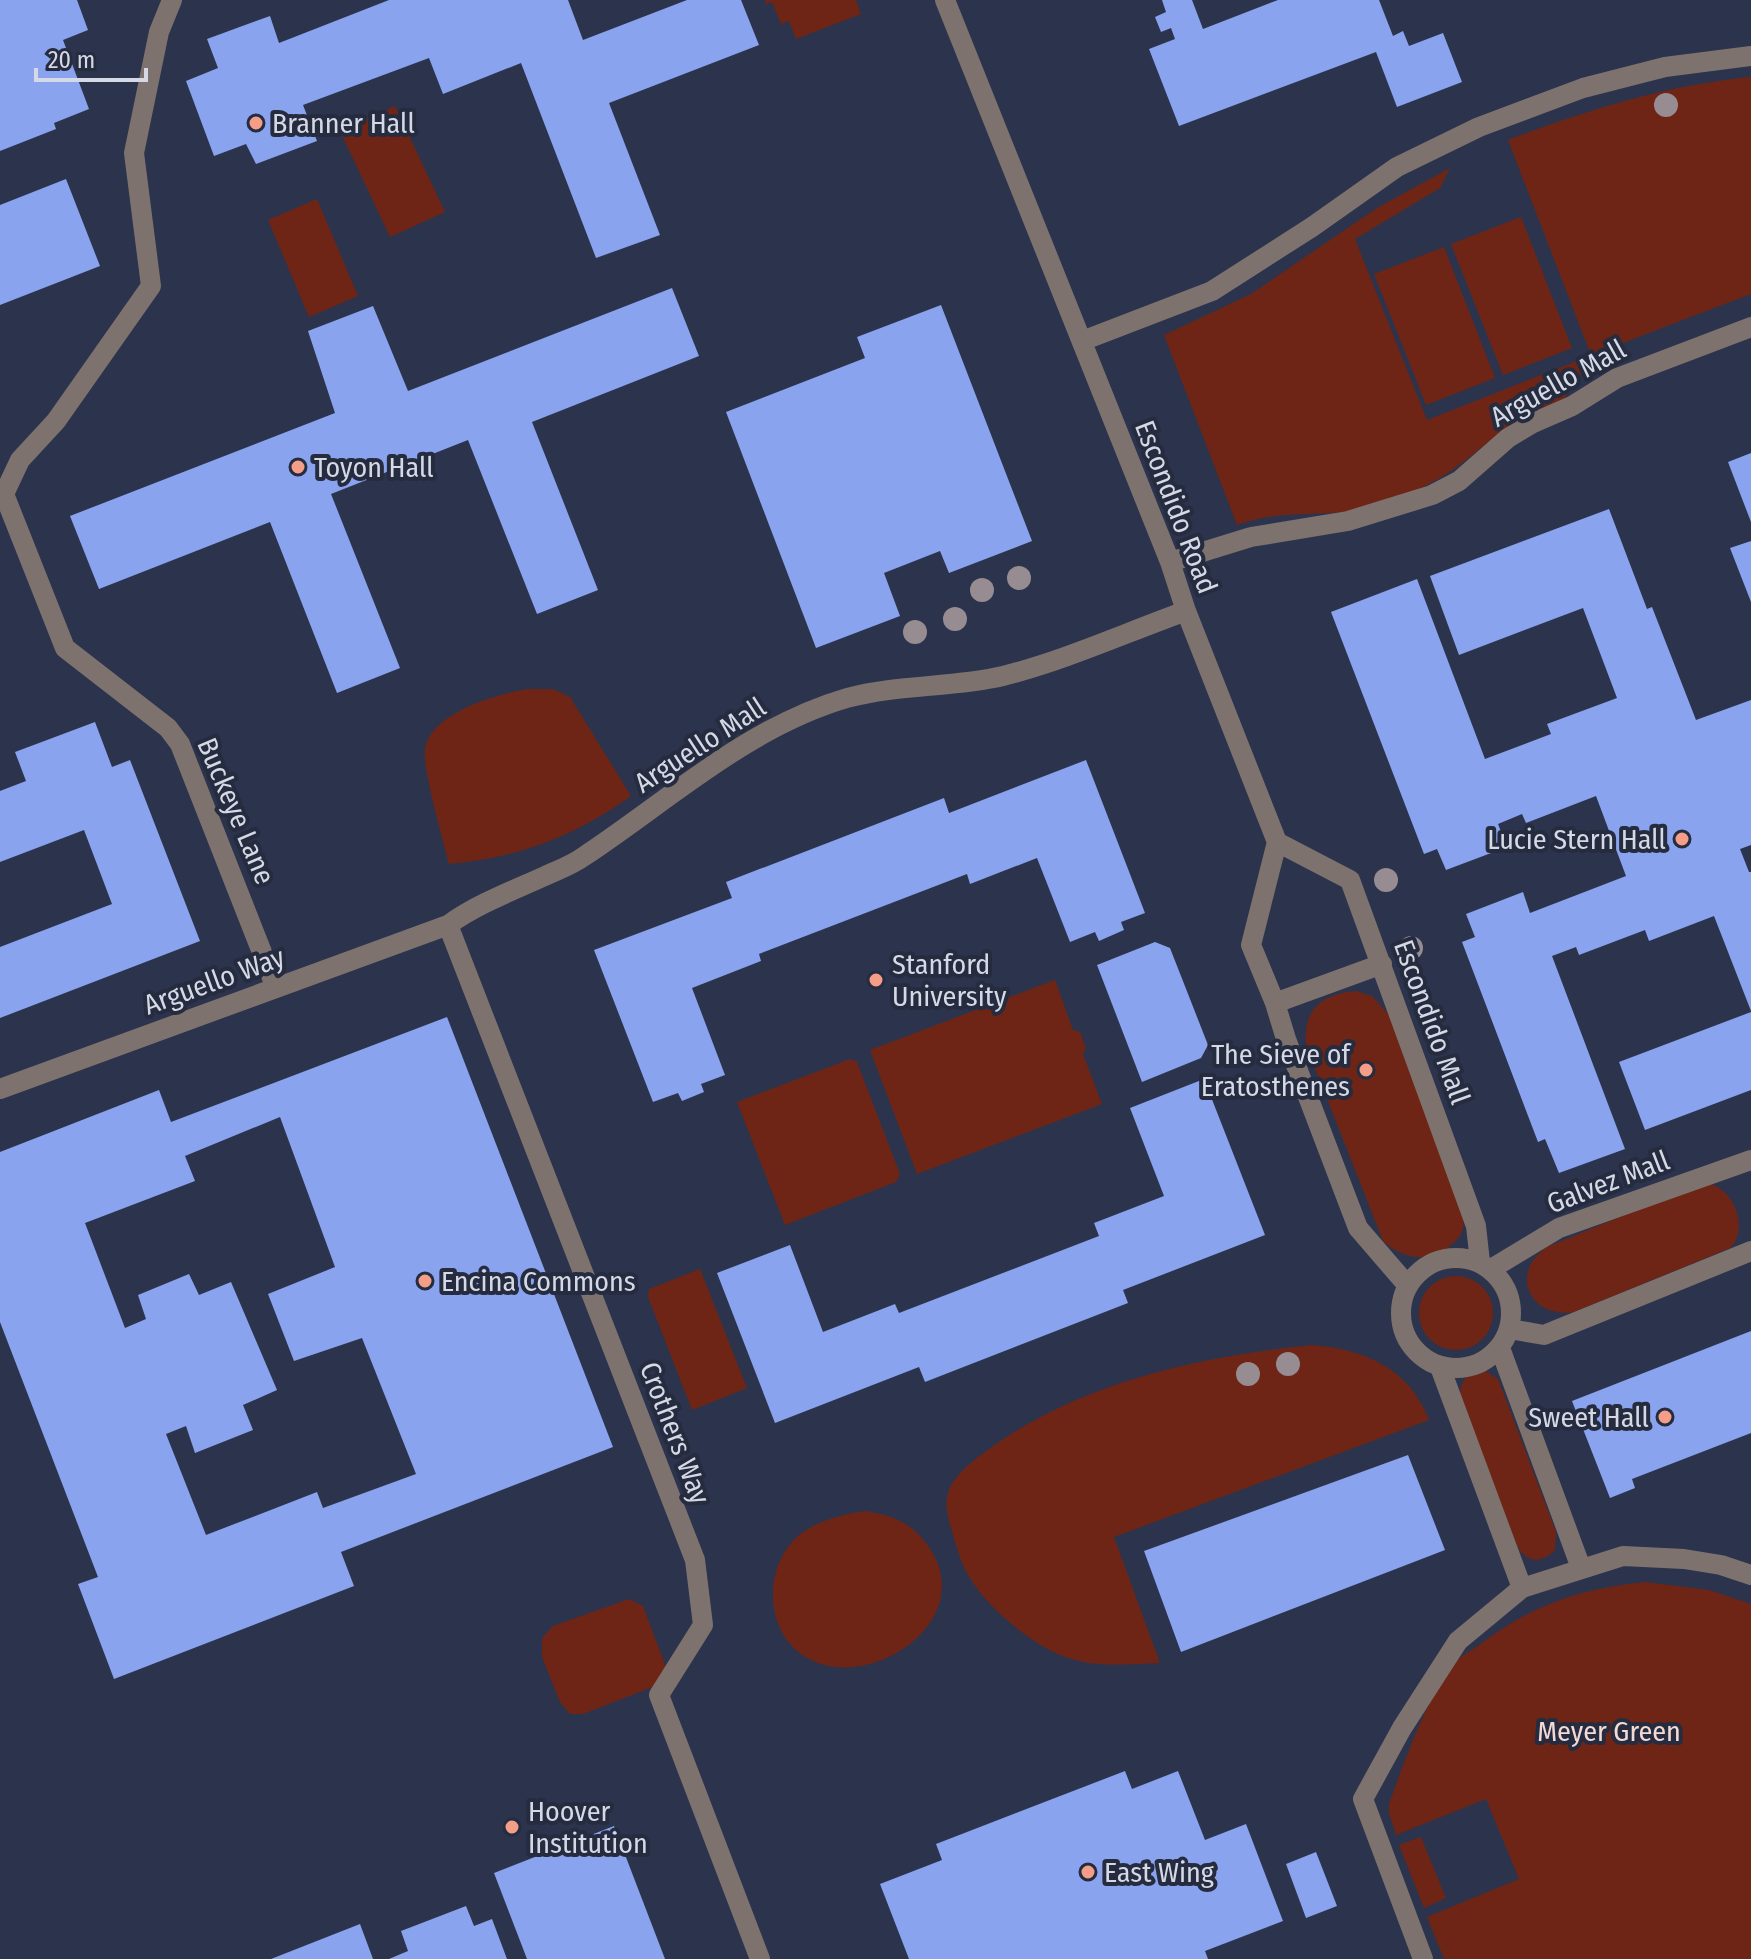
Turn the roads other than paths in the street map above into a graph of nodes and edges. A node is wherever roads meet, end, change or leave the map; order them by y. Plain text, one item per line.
1 (172, 0) edge
2 (945, 0) edge
3 (1751, 56) edge
4 (1751, 327) edge
5 (1082, 341) junction
6 (1170, 562) junction
7 (1186, 611) junction
8 (1277, 842) junction
9 (448, 925) junction
10 (1382, 964) junction
11 (276, 988) junction
12 (1275, 1003) junction
13 (0, 1089) edge
14 (1751, 1160) edge
15 (1751, 1251) edge
16 (1486, 1266) junction
17 (1408, 1286) junction
18 (1505, 1338) junction
19 (1440, 1367) junction
20 (1581, 1568) junction
21 (1751, 1575) edge
22 (1522, 1588) junction
23 (760, 1959) edge
24 (1423, 1959) edge

1 - 11 street, Buckeye Lane
2 - 5 street, Escondido Road
3 - 5 street
4 - 6 street, Arguello Mall
5 - 6 street, Escondido Road
6 - 7 street, Escondido Road
7 - 8 street, Escondido Road
7 - 9 street, Arguello Mall
8 - 10 street, Escondido Mall
8 - 12 street
9 - 11 street, Arguello Way
9 - 23 street, Crothers Way
10 - 12 street
10 - 16 street, Escondido Mall
11 - 13 street, Arguello Way
12 - 17 street
14 - 16 street, Galvez Mall
15 - 18 street
16 - 17 street
16 - 18 street
17 - 19 street
18 - 19 street
18 - 20 street
19 - 22 street
20 - 21 street
20 - 22 street
22 - 24 street

